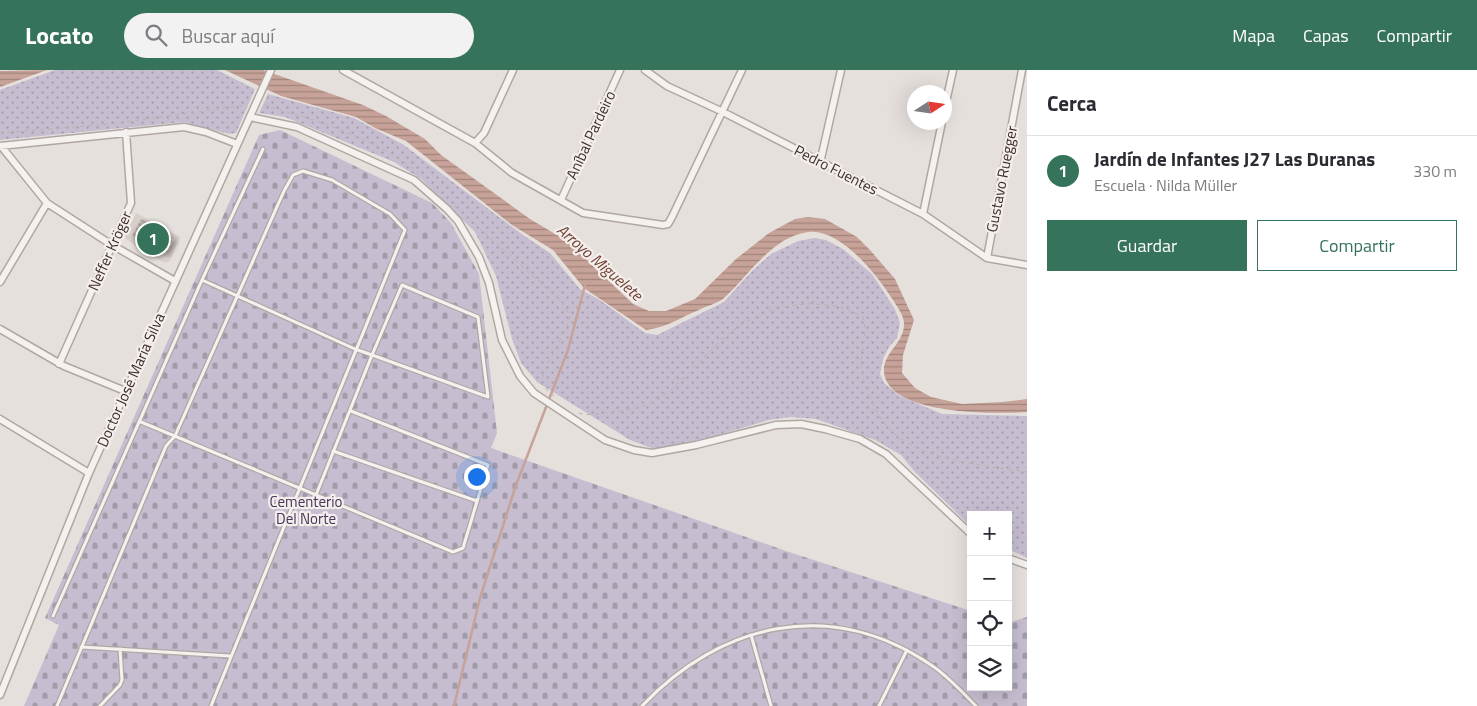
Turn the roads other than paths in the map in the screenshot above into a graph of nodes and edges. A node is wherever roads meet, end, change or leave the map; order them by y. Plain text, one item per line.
1 (271, 70) edge
2 (343, 70) edge
3 (513, 70) edge
4 (620, 70) edge
5 (645, 70) edge
6 (742, 70) edge
7 (841, 70) edge
8 (953, 70) edge
9 (1022, 70) edge
10 (950, 85) edge
11 (723, 112) junction
12 (250, 117) junction
13 (940, 130) edge
14 (126, 132) junction
15 (475, 142) junction
16 (237, 144) junction
17 (0, 146) edge
18 (263, 149) dead end
19 (820, 163) junction
20 (561, 200) junction
21 (47, 203) junction
22 (923, 214) junction
23 (112, 245) junction
24 (987, 258) junction
25 (1027, 265) edge
26 (202, 280) junction
27 (175, 281) junction
28 (0, 282) edge
29 (236, 297) junction
30 (0, 330) edge
31 (355, 349) junction
32 (372, 355) junction
33 (59, 364) junction
34 (125, 391) junction
35 (351, 410) junction
36 (0, 419) edge
37 (141, 422) junction
38 (175, 436) junction
39 (333, 451) junction
40 (90, 473) junction
41 (301, 488) junction
42 (316, 495) junction
43 (477, 501) junction
44 (967, 530) edge
45 (1012, 559) edge
46 (1027, 565) edge
47 (53, 616) dead end
48 (751, 635) junction
49 (81, 647) junction
50 (120, 649) junction
51 (908, 650) junction
52 (231, 656) junction
53 (0, 695) edge
54 (57, 706) edge
55 (100, 706) edge
56 (211, 706) edge
57 (642, 706) edge
58 (771, 706) edge
59 (879, 706) edge
60 (976, 706) edge

1 - 12 street, Doctor José María Silva
2 - 15 street
3 - 15 street
4 - 20 street, Aníbal Pardeiro
5 - 11 street, Pedro Fuentes
6 - 11 street
7 - 19 street
8 - 10 street
9 - 24 street, Gustavo Ruegger
11 - 19 street, Pedro Fuentes
11 - 20 street
12 - 16 street, Doctor José María Silva
12 - 44 street
13 - 22 street
14 - 16 street
14 - 17 street
14 - 23 street, Neffer Kröger
15 - 20 street
16 - 27 street, Doctor José María Silva
17 - 21 street
18 - 26 lane
19 - 22 street, Pedro Fuentes
21 - 23 street
21 - 28 street
22 - 24 street, Pedro Fuentes
23 - 27 street
23 - 33 street, Neffer Kröger
24 - 25 street, Pedro Fuentes
26 - 29 lane
26 - 37 lane
27 - 34 street, Doctor José María Silva
29 - 31 lane
29 - 31 lane
29 - 38 lane
30 - 33 street
31 - 32 lane
31 - 41 lane
32 - 32 lane
32 - 35 lane
33 - 34 street
34 - 40 street, Doctor José María Silva
35 - 39 lane
35 - 43 lane
36 - 40 street
37 - 38 lane
37 - 47 lane
38 - 41 lane
38 - 49 lane
39 - 42 lane
39 - 43 lane
40 - 53 street, Doctor José María Silva
41 - 42 lane
41 - 52 lane
42 - 43 lane
45 - 46 street
48 - 51 lane
48 - 57 lane
48 - 58 lane
49 - 50 lane
49 - 54 lane
50 - 52 lane
50 - 55 lane
51 - 59 lane
51 - 60 lane
52 - 56 lane

